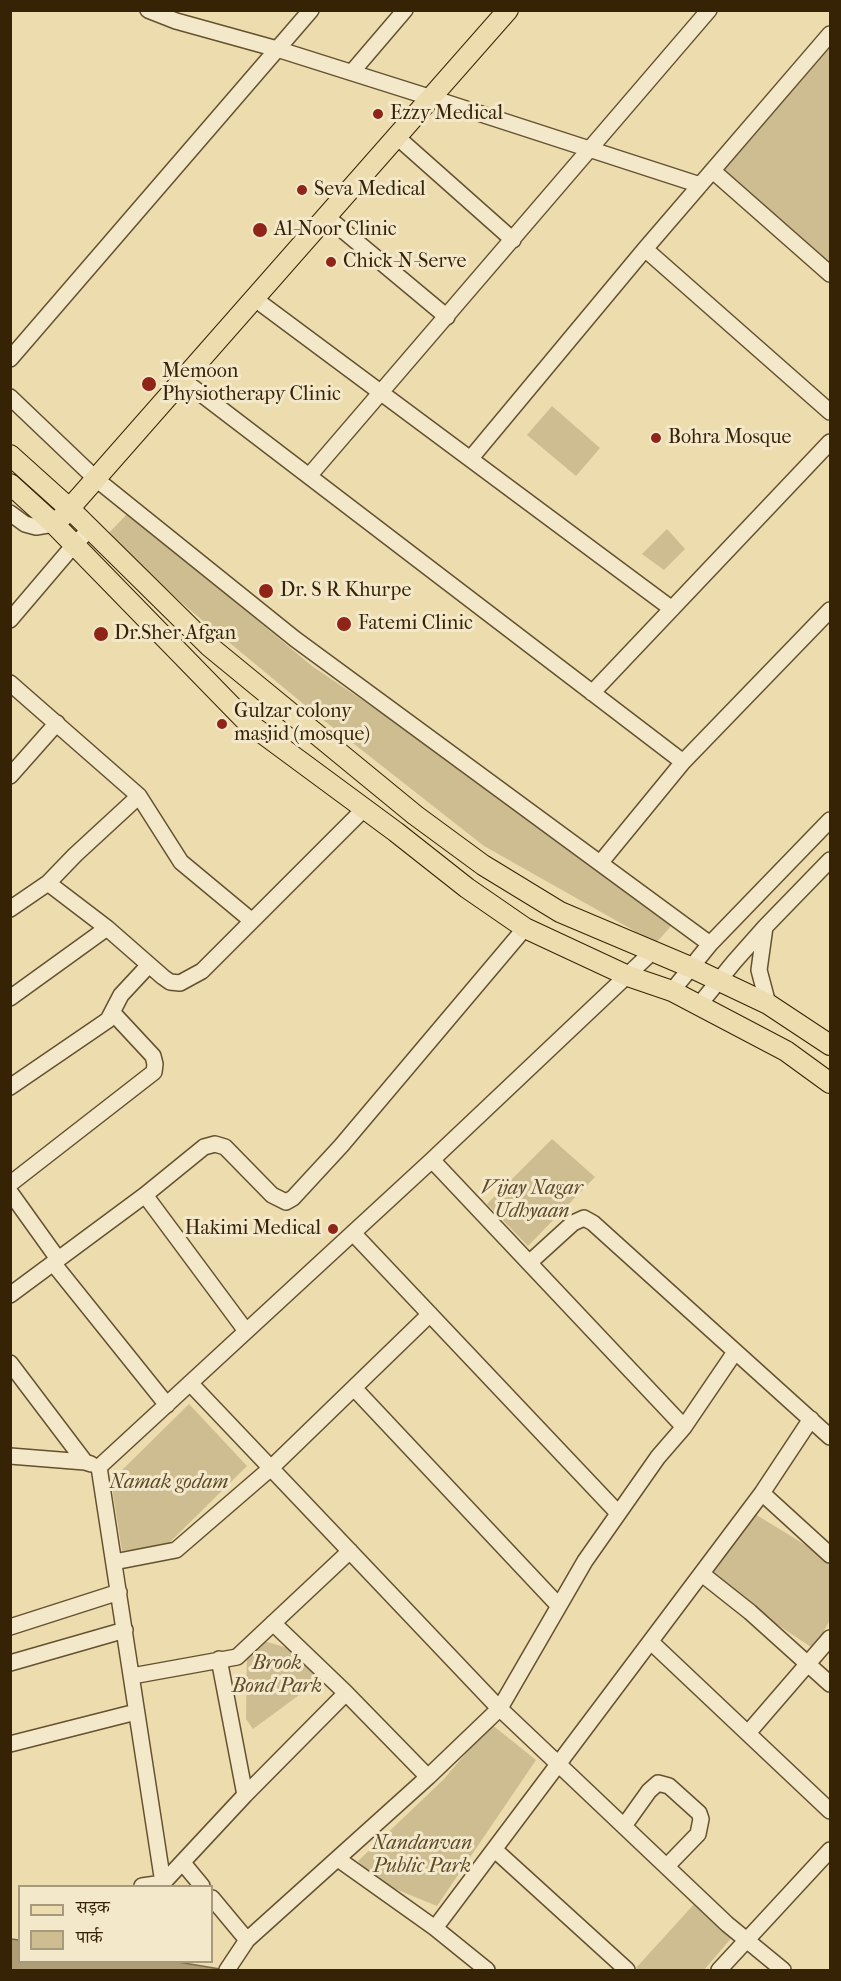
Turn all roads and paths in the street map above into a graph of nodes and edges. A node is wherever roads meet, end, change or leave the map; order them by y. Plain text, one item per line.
1 (148, 10) edge
2 (311, 10) edge
3 (405, 10) edge
4 (508, 10) edge
5 (709, 10) edge
6 (181, 16) edge
7 (831, 34) edge
8 (278, 49) junction
9 (352, 72) junction
10 (432, 98) junction
11 (397, 137) junction
12 (591, 150) junction
13 (712, 171) junction
14 (700, 186) junction
15 (327, 217) junction
16 (513, 240) junction
17 (645, 249) junction
18 (831, 274) edge
19 (255, 299) junction
20 (447, 317) junction
21 (10, 359) edge
22 (183, 380) junction
23 (381, 393) junction
24 (10, 397) edge
25 (831, 412) edge
26 (831, 442) edge
27 (471, 458) junction
28 (17, 462) edge
29 (309, 476) junction
30 (96, 479) junction
31 (11, 485) edge
32 (70, 509) junction
33 (10, 513) edge
34 (54, 524) junction
35 (90, 529) junction
36 (73, 546) junction
37 (672, 609) junction
38 (831, 610) edge
39 (10, 620) edge
40 (10, 683) edge
41 (592, 693) junction
42 (57, 723) junction
43 (683, 762) junction
44 (10, 776) edge
45 (139, 796) junction
46 (364, 809) junction
47 (831, 820) edge
48 (831, 860) edge
49 (601, 862) junction
50 (48, 883) junction
51 (10, 909) edge
52 (252, 921) junction
53 (765, 927) junction
54 (107, 928) junction
55 (525, 928) junction
56 (710, 944) junction
57 (652, 952) junction
58 (148, 966) junction
59 (690, 968) junction
60 (628, 976) junction
61 (718, 980) junction
62 (672, 991) junction
63 (10, 998) edge
64 (768, 1004) junction
65 (699, 1005) junction
66 (113, 1013) junction
67 (831, 1045) edge
68 (831, 1083) edge
69 (10, 1087) edge
70 (432, 1160) junction
71 (10, 1184) edge
72 (10, 1192) edge
73 (145, 1195) junction
74 (353, 1233) junction
75 (55, 1261) junction
76 (529, 1263) junction
77 (10, 1295) edge
78 (430, 1314) junction
79 (246, 1331) junction
80 (735, 1352) junction
81 (10, 1363) edge
82 (190, 1383) junction
83 (354, 1388) junction
84 (167, 1405) junction
85 (811, 1419) junction
86 (684, 1426) junction
87 (831, 1437) edge
88 (10, 1456) edge
89 (92, 1465) junction
90 (271, 1468) junction
91 (762, 1492) junction
92 (618, 1513) junction
93 (350, 1551) junction
94 (831, 1555) edge
95 (114, 1562) junction
96 (702, 1574) junction
97 (119, 1592) junction
98 (559, 1606) junction
99 (273, 1623) junction
100 (10, 1627) edge
101 (125, 1630) junction
102 (831, 1638) edge
103 (651, 1642) junction
104 (219, 1659) junction
105 (10, 1664) edge
106 (808, 1664) junction
107 (132, 1676) junction
108 (831, 1684) edge
109 (346, 1693) junction
110 (500, 1708) junction
111 (136, 1712) junction
112 (748, 1733) junction
113 (10, 1744) edge
114 (559, 1765) junction
115 (428, 1777) junction
116 (245, 1795) junction
117 (831, 1811) edge
118 (624, 1826) junction
119 (495, 1850) junction
120 (831, 1850) edge
121 (338, 1859) junction
122 (183, 1863) junction
123 (667, 1866) junction
124 (163, 1883) junction
125 (152, 1885) edge
126 (200, 1885) edge
127 (213, 1900) edge
128 (435, 1928) junction
129 (747, 1941) junction
130 (244, 1946) junction
131 (226, 1971) edge
132 (487, 1971) edge
133 (627, 1971) edge
134 (719, 1971) edge
135 (783, 1971) edge

1 - 6 street
2 - 8 street
3 - 9 street
4 - 10 main road
5 - 12 street
6 - 8 street
7 - 13 street
8 - 9 street
8 - 21 street
9 - 10 street
10 - 11 main road
10 - 12 street
11 - 15 main road
11 - 16 street
12 - 14 street
12 - 16 street
13 - 14 street
13 - 18 street
14 - 17 street
15 - 19 main road
15 - 20 street
16 - 20 street
17 - 25 street
17 - 27 street
19 - 22 main road
19 - 23 street
20 - 23 street
22 - 29 street
22 - 30 main road
23 - 27 street
23 - 29 street
24 - 30 street
26 - 37 street
27 - 37 street
28 - 32 main road
29 - 41 street
30 - 32 main road
30 - 49 street
31 - 34 main road
32 - 34 main road
32 - 35 main road
33 - 34 street
34 - 36 main road
35 - 36 street
35 - 57 main road
36 - 39 street
36 - 46 main road
37 - 41 street
38 - 43 street
40 - 42 street
41 - 43 street
42 - 44 street
42 - 45 street
43 - 49 street
45 - 50 street
45 - 52 street
46 - 52 street
46 - 55 main road
47 - 56 street
48 - 53 street
49 - 56 street
50 - 51 street
50 - 54 street
52 - 58 street
53 - 61 street
53 - 64 street
54 - 58 street
54 - 63 street
55 - 60 main road
55 - 73 street
56 - 59 street
57 - 59 main road
57 - 60 street
58 - 66 street
59 - 61 main road
59 - 62 street
60 - 62 main road
60 - 70 street
61 - 64 main road
61 - 65 street
62 - 65 main road
64 - 67 main road
65 - 68 main road
66 - 69 street
66 - 71 street
70 - 74 street
70 - 76 street
72 - 75 street
73 - 75 street
73 - 79 street
74 - 78 street
74 - 79 street
75 - 77 street
75 - 84 street
76 - 80 street
76 - 86 street
78 - 83 street
78 - 92 street
79 - 82 street
80 - 85 street
80 - 86 street
81 - 89 street
82 - 84 street
82 - 90 street
83 - 90 street
83 - 98 street
84 - 89 street
85 - 87 street
85 - 91 street
86 - 92 street
88 - 89 street
89 - 95 street
90 - 93 street
90 - 95 street
91 - 94 street
91 - 96 street
92 - 98 street
93 - 99 street
93 - 110 street
95 - 97 street
96 - 103 street
96 - 106 street
97 - 100 street
97 - 101 street
98 - 110 street
99 - 104 street
99 - 109 street
101 - 105 street
101 - 107 street
102 - 106 street
103 - 112 street
103 - 114 street
104 - 107 street
104 - 116 street
106 - 108 street
106 - 112 street
107 - 111 street
109 - 115 street
109 - 116 street
110 - 114 street
110 - 115 street
111 - 113 street
111 - 124 street
112 - 117 street
114 - 118 street
114 - 119 street
115 - 121 street
116 - 122 street
118 - 123 street
118 - 123 street
119 - 128 street
119 - 133 street
120 - 129 street
121 - 128 street
121 - 130 street
122 - 124 street
122 - 126 street
123 - 129 street
124 - 125 street
127 - 130 street
128 - 132 street
129 - 134 street
129 - 135 street
130 - 131 street

